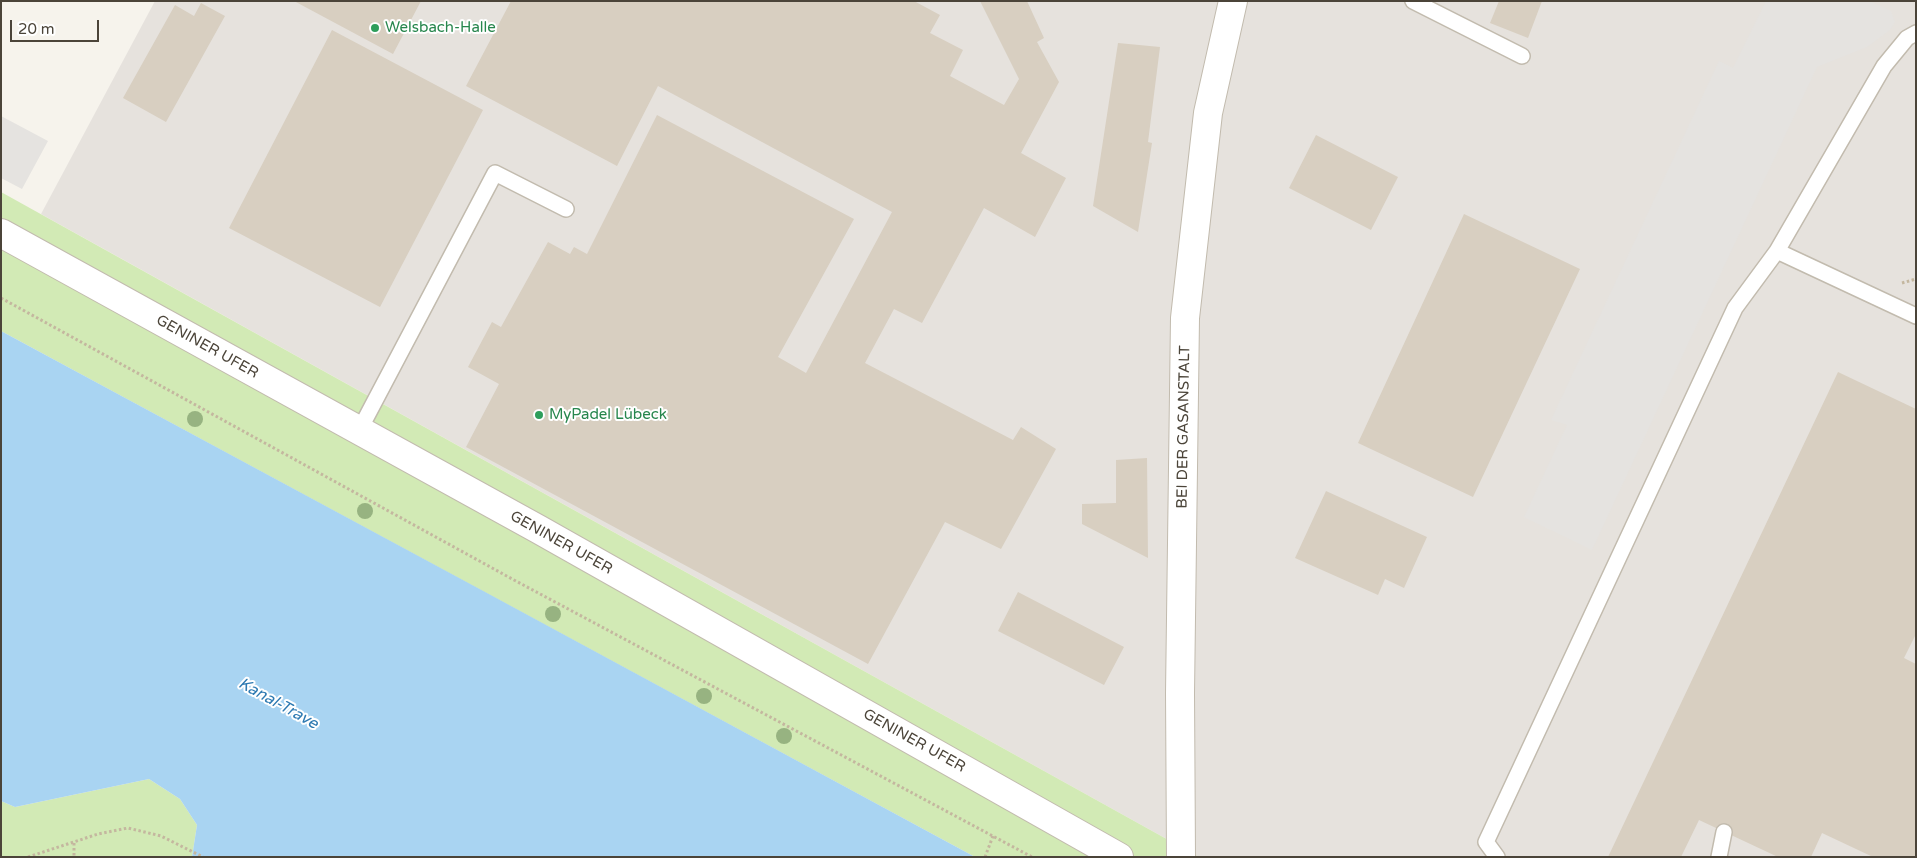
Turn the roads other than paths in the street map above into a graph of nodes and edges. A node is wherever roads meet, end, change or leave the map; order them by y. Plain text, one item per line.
1 (1233, 1) edge
2 (1423, 3) edge
3 (1916, 33) edge
4 (1522, 56) dead end
5 (566, 209) dead end
6 (1, 233) edge
7 (1777, 251) junction
8 (1916, 316) edge
9 (359, 431) junction
10 (1724, 832) dead end
11 (1119, 857) edge
12 (1181, 857) edge
13 (1497, 857) edge
14 (1719, 857) edge

1 - 12 street, BEI DER GASANSTALT
2 - 4 lane
3 - 7 lane
5 - 9 lane
6 - 9 street, GENINER UFER
7 - 8 lane
7 - 13 lane
9 - 11 street, GENINER UFER
10 - 14 lane

